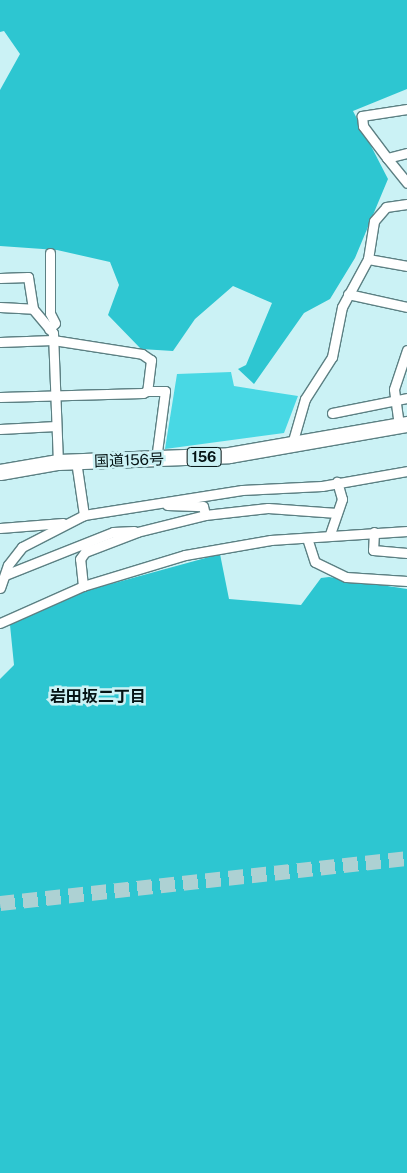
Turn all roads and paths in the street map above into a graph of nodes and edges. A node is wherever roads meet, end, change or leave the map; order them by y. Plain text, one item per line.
1 (407, 109) edge
2 (407, 153) edge
3 (387, 158) junction
4 (407, 183) edge
5 (407, 204) edge
6 (50, 253) dead end
7 (368, 259) junction
8 (407, 266) edge
9 (0, 278) edge
10 (348, 294) junction
11 (0, 307) edge
12 (407, 307) edge
13 (33, 309) junction
14 (49, 329) junction
15 (53, 340) junction
16 (0, 342) edge
17 (407, 351) edge
18 (147, 391) junction
19 (55, 396) junction
20 (0, 397) edge
21 (407, 398) edge
22 (396, 400) junction
23 (332, 413) dead end
24 (403, 424) edge
25 (56, 426) junction
26 (0, 429) edge
27 (292, 444) junction
28 (156, 459) junction
29 (76, 461) junction
30 (58, 462) junction
31 (407, 471) edge
32 (0, 472) edge
33 (337, 482) junction
34 (159, 503) junction
35 (337, 513) junction
36 (84, 515) junction
37 (206, 515) junction
38 (63, 524) junction
39 (0, 528) edge
40 (407, 530) edge
41 (137, 532) junction
42 (374, 532) junction
43 (330, 534) junction
44 (307, 538) junction
45 (407, 553) edge
46 (5, 575) junction
47 (407, 582) edge
48 (83, 586) junction
49 (0, 588) edge
50 (0, 623) edge

1 - 3 street
2 - 3 street
3 - 4 street
5 - 7 street
6 - 14 street
7 - 8 street
7 - 10 street
9 - 13 street
10 - 12 street
10 - 27 street
11 - 13 street
13 - 14 street
14 - 15 street
15 - 16 street
15 - 18 street
15 - 19 street
17 - 22 street
18 - 19 street
18 - 28 street
19 - 20 street
19 - 25 street
21 - 22 street
22 - 23 street
22 - 24 street
24 - 27 highway, 国道156号 / 156
25 - 26 street
25 - 30 street
27 - 28 highway, 国道156号 / 156
28 - 29 highway, 国道156号 / 156
29 - 30 highway, 国道156号 / 156
29 - 36 street
30 - 32 highway, 国道156号 / 156
31 - 33 street
33 - 34 street
33 - 35 street
34 - 36 street
34 - 37 street
35 - 37 street
35 - 43 street
36 - 38 street
37 - 41 street
38 - 39 street
38 - 46 street
40 - 42 street
41 - 46 street
41 - 48 street
42 - 43 street
42 - 45 street
43 - 44 street
44 - 47 street
44 - 48 street
46 - 49 street
48 - 50 street

